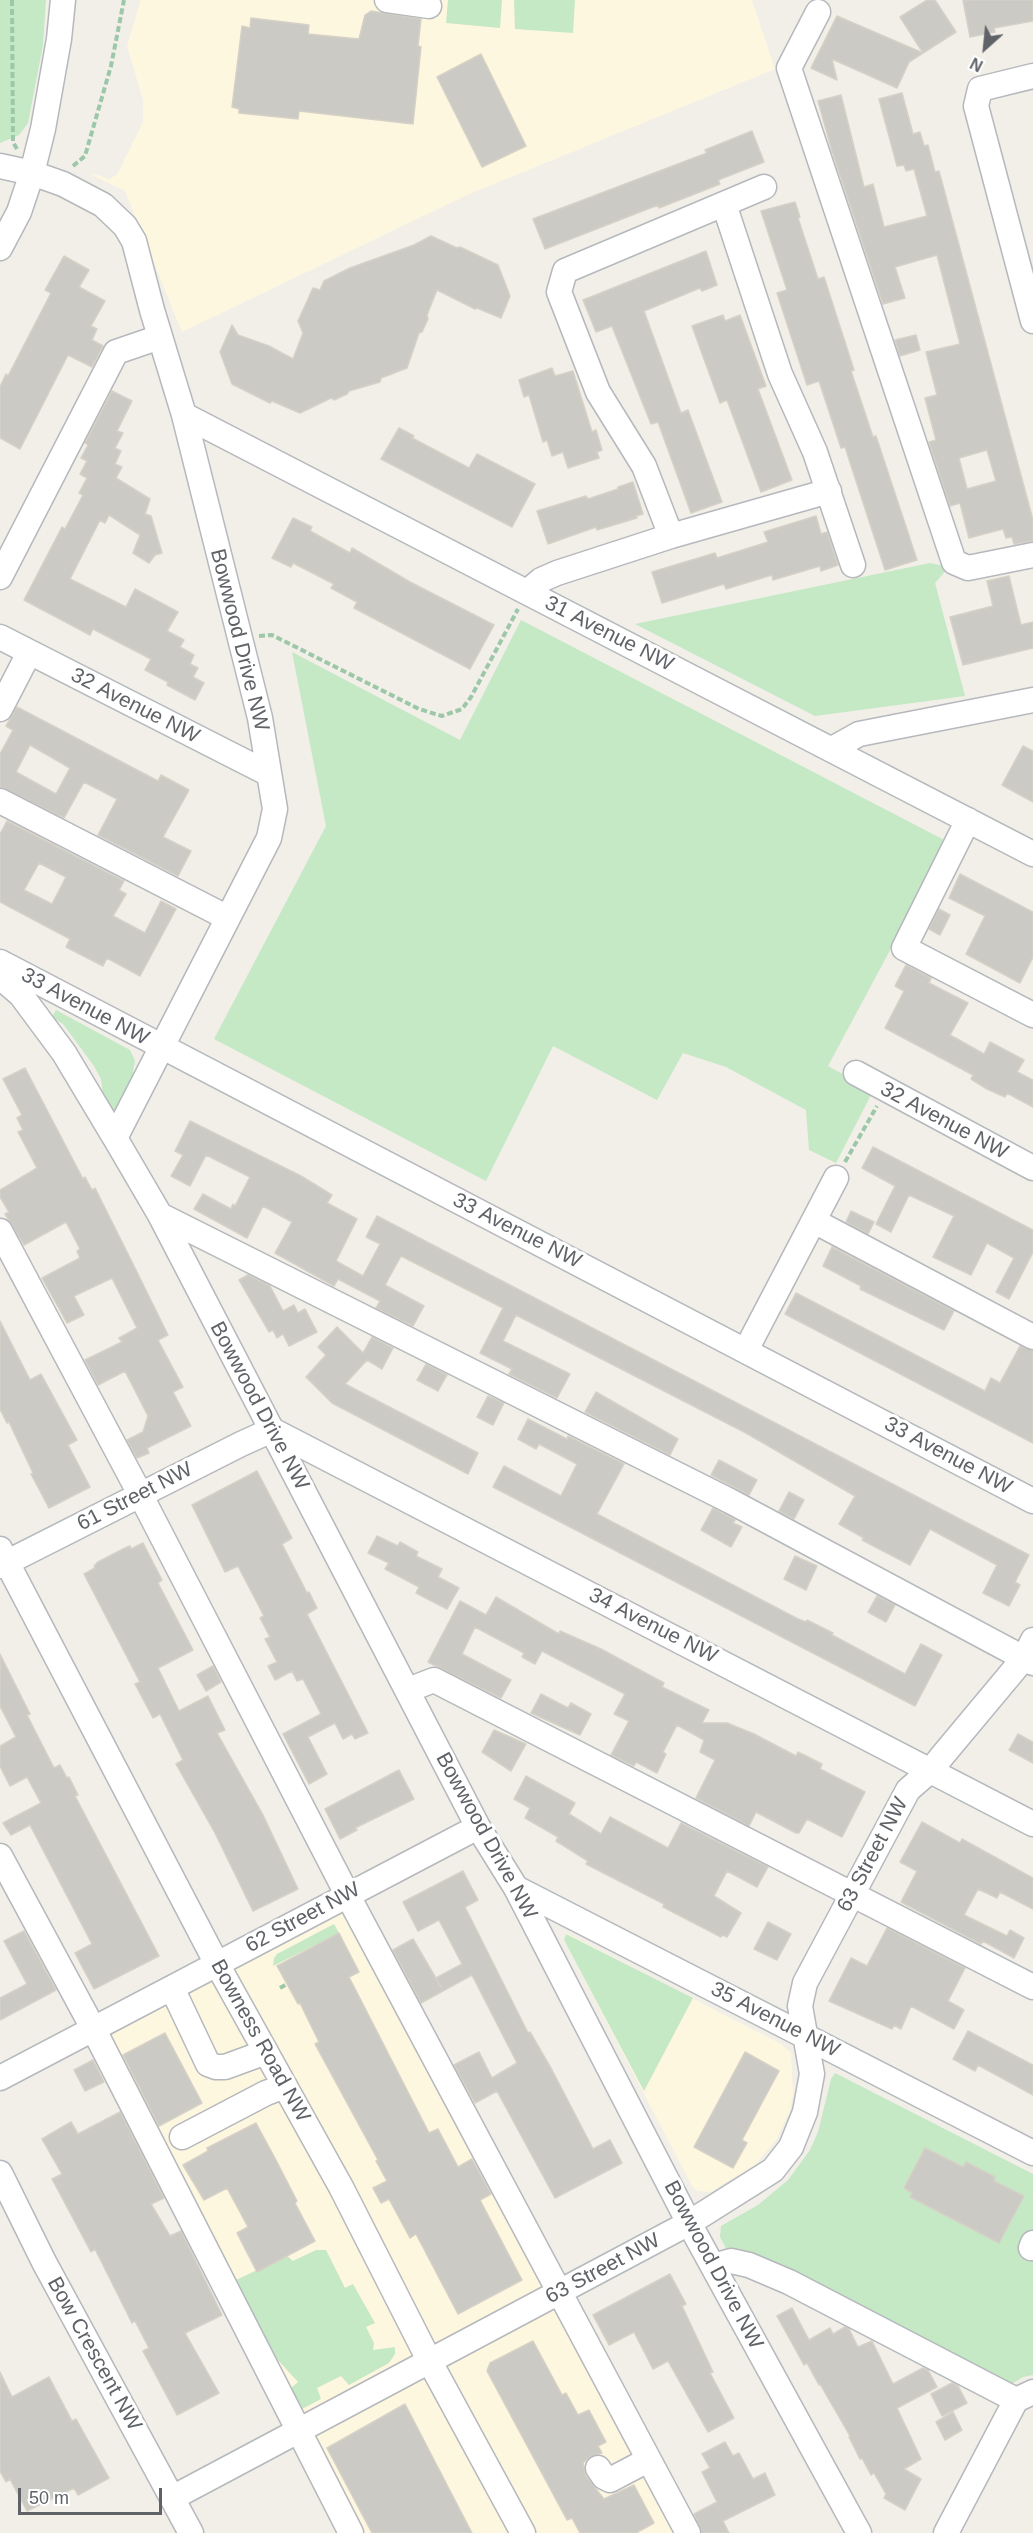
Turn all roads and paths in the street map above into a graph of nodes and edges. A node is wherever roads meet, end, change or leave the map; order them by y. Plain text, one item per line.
1 (12, 0) edge
2 (63, 0) edge
3 (124, 0) edge
4 (387, 0) edge
5 (429, 6) dead end
6 (818, 12) dead end
7 (1033, 76) edge
8 (13, 142) dead end
9 (0, 166) edge
10 (72, 167) dead end
11 (32, 173) junction
12 (764, 187) dead end
13 (724, 204) junction
14 (0, 248) edge
15 (1033, 321) edge
16 (160, 337) junction
17 (184, 415) junction
18 (829, 491) junction
19 (671, 536) junction
20 (1033, 555) edge
21 (853, 565) dead end
22 (0, 577) edge
23 (527, 592) junction
24 (0, 638) edge
25 (240, 639) junction
26 (29, 653) junction
27 (1033, 700) edge
28 (0, 709) edge
29 (832, 749) junction
30 (269, 774) junction
31 (0, 801) edge
32 (968, 820) junction
33 (1033, 854) edge
34 (228, 918) junction
35 (0, 962) edge
36 (0, 977) edge
37 (1033, 1015) edge
38 (162, 1047) junction
39 (856, 1073) dead end
40 (886, 1089) junction
41 (115, 1137) junction
42 (1033, 1168) edge
43 (837, 1178) joint
44 (160, 1215) junction
45 (814, 1221) junction
46 (0, 1231) edge
47 (1033, 1337) edge
48 (746, 1350) junction
49 (272, 1431) junction
50 (140, 1494) junction
51 (1033, 1500) edge
52 (2, 1559) edge
53 (1030, 1654) edge
54 (408, 1690) junction
55 (931, 1770) junction
56 (1033, 1824) edge
57 (478, 1827) junction
58 (0, 1856) edge
59 (516, 1888) junction
60 (852, 1893) junction
61 (347, 1894) junction
62 (217, 1964) junction
63 (287, 1984) dead end
64 (1033, 1987) edge
65 (172, 1988) junction
66 (280, 1988) dead end
67 (94, 2030) junction
68 (805, 2035) junction
69 (266, 2052) junction
70 (0, 2078) edge
71 (285, 2086) junction
72 (182, 2137) dead end
73 (1033, 2153) edge
74 (0, 2174) edge
75 (689, 2223) junction
76 (713, 2266) junction
77 (560, 2292) junction
78 (430, 2362) junction
79 (1024, 2396) edge
80 (299, 2432) junction
81 (648, 2460) junction
82 (598, 2468) dead end
83 (174, 2497) junction
84 (191, 2533) edge
85 (351, 2533) edge
86 (523, 2533) edge
87 (688, 2533) edge
88 (859, 2533) edge
89 (946, 2533) edge

1 - 8 path
2 - 11 street
3 - 10 path
4 - 5 street
6 - 20 street
7 - 15 street
9 - 11 street
11 - 14 street
11 - 16 street, Bowwood Drive NW
12 - 13 street
13 - 18 street
13 - 19 street
16 - 17 street, Bowwood Drive NW
16 - 22 street
17 - 23 street, 31 Avenue NW
17 - 25 street, Bowwood Drive NW
18 - 19 street
18 - 21 street
19 - 23 street
23 - 25 path
23 - 29 street, 31 Avenue NW
24 - 26 street, 32 Avenue NW
25 - 30 street, Bowwood Drive NW
26 - 28 street
26 - 30 street, 32 Avenue NW
27 - 29 street
29 - 32 street, 31 Avenue NW
30 - 34 street, Bowwood Drive NW
31 - 34 street
32 - 33 street, 31 Avenue NW
32 - 37 street
34 - 38 street, Bowwood Drive NW
35 - 38 street, 33 Avenue NW
36 - 41 street, Bowwood Drive NW
38 - 41 street, Bowwood Drive NW
38 - 48 street, 33 Avenue NW
39 - 40 street, 32 Avenue NW
40 - 42 street, 32 Avenue NW
40 - 43 path
41 - 44 street, Bowwood Drive NW
43 - 45 street
44 - 49 street, Bowwood Drive NW
44 - 53 street
45 - 47 street
45 - 48 street
46 - 50 street
48 - 51 street, 33 Avenue NW
49 - 50 street, 61 Street NW
49 - 54 street, Bowwood Drive NW
49 - 55 street, 34 Avenue NW
50 - 52 street, 61 Street NW
50 - 61 street
52 - 62 street, Bowness Road NW
53 - 55 street, 63 Street NW
54 - 57 street, Bowwood Drive NW
54 - 60 street
55 - 56 street, 34 Avenue NW
55 - 60 street, 63 Street NW
57 - 59 street, Bowwood Drive NW
57 - 61 street, 62 Street NW
58 - 67 street
59 - 68 street, 35 Avenue NW
59 - 75 street, Bowwood Drive NW
60 - 64 street
60 - 68 street, 63 Street NW
61 - 62 street, 62 Street NW
61 - 77 street
62 - 65 street, 62 Street NW
62 - 69 street, Bowness Road NW
63 - 66 path
65 - 67 street, 62 Street NW
65 - 69 street
67 - 70 street, 62 Street NW
67 - 80 street
68 - 73 street, 35 Avenue NW
68 - 75 street, 63 Street NW
69 - 71 street, Bowness Road NW
71 - 72 street
71 - 78 street, Bowness Road NW
74 - 83 street, Bow Crescent NW
75 - 76 street, Bowwood Drive NW
75 - 77 street, 63 Street NW
76 - 79 street
76 - 88 street, Bowwood Drive NW
77 - 78 street, 63 Street NW
77 - 81 street
78 - 80 street, 63 Street NW
78 - 86 street, Bowness Road NW
79 - 89 street
80 - 83 street, 63 Street NW
80 - 85 street
81 - 82 street
81 - 87 street
83 - 84 street, Bow Crescent NW

